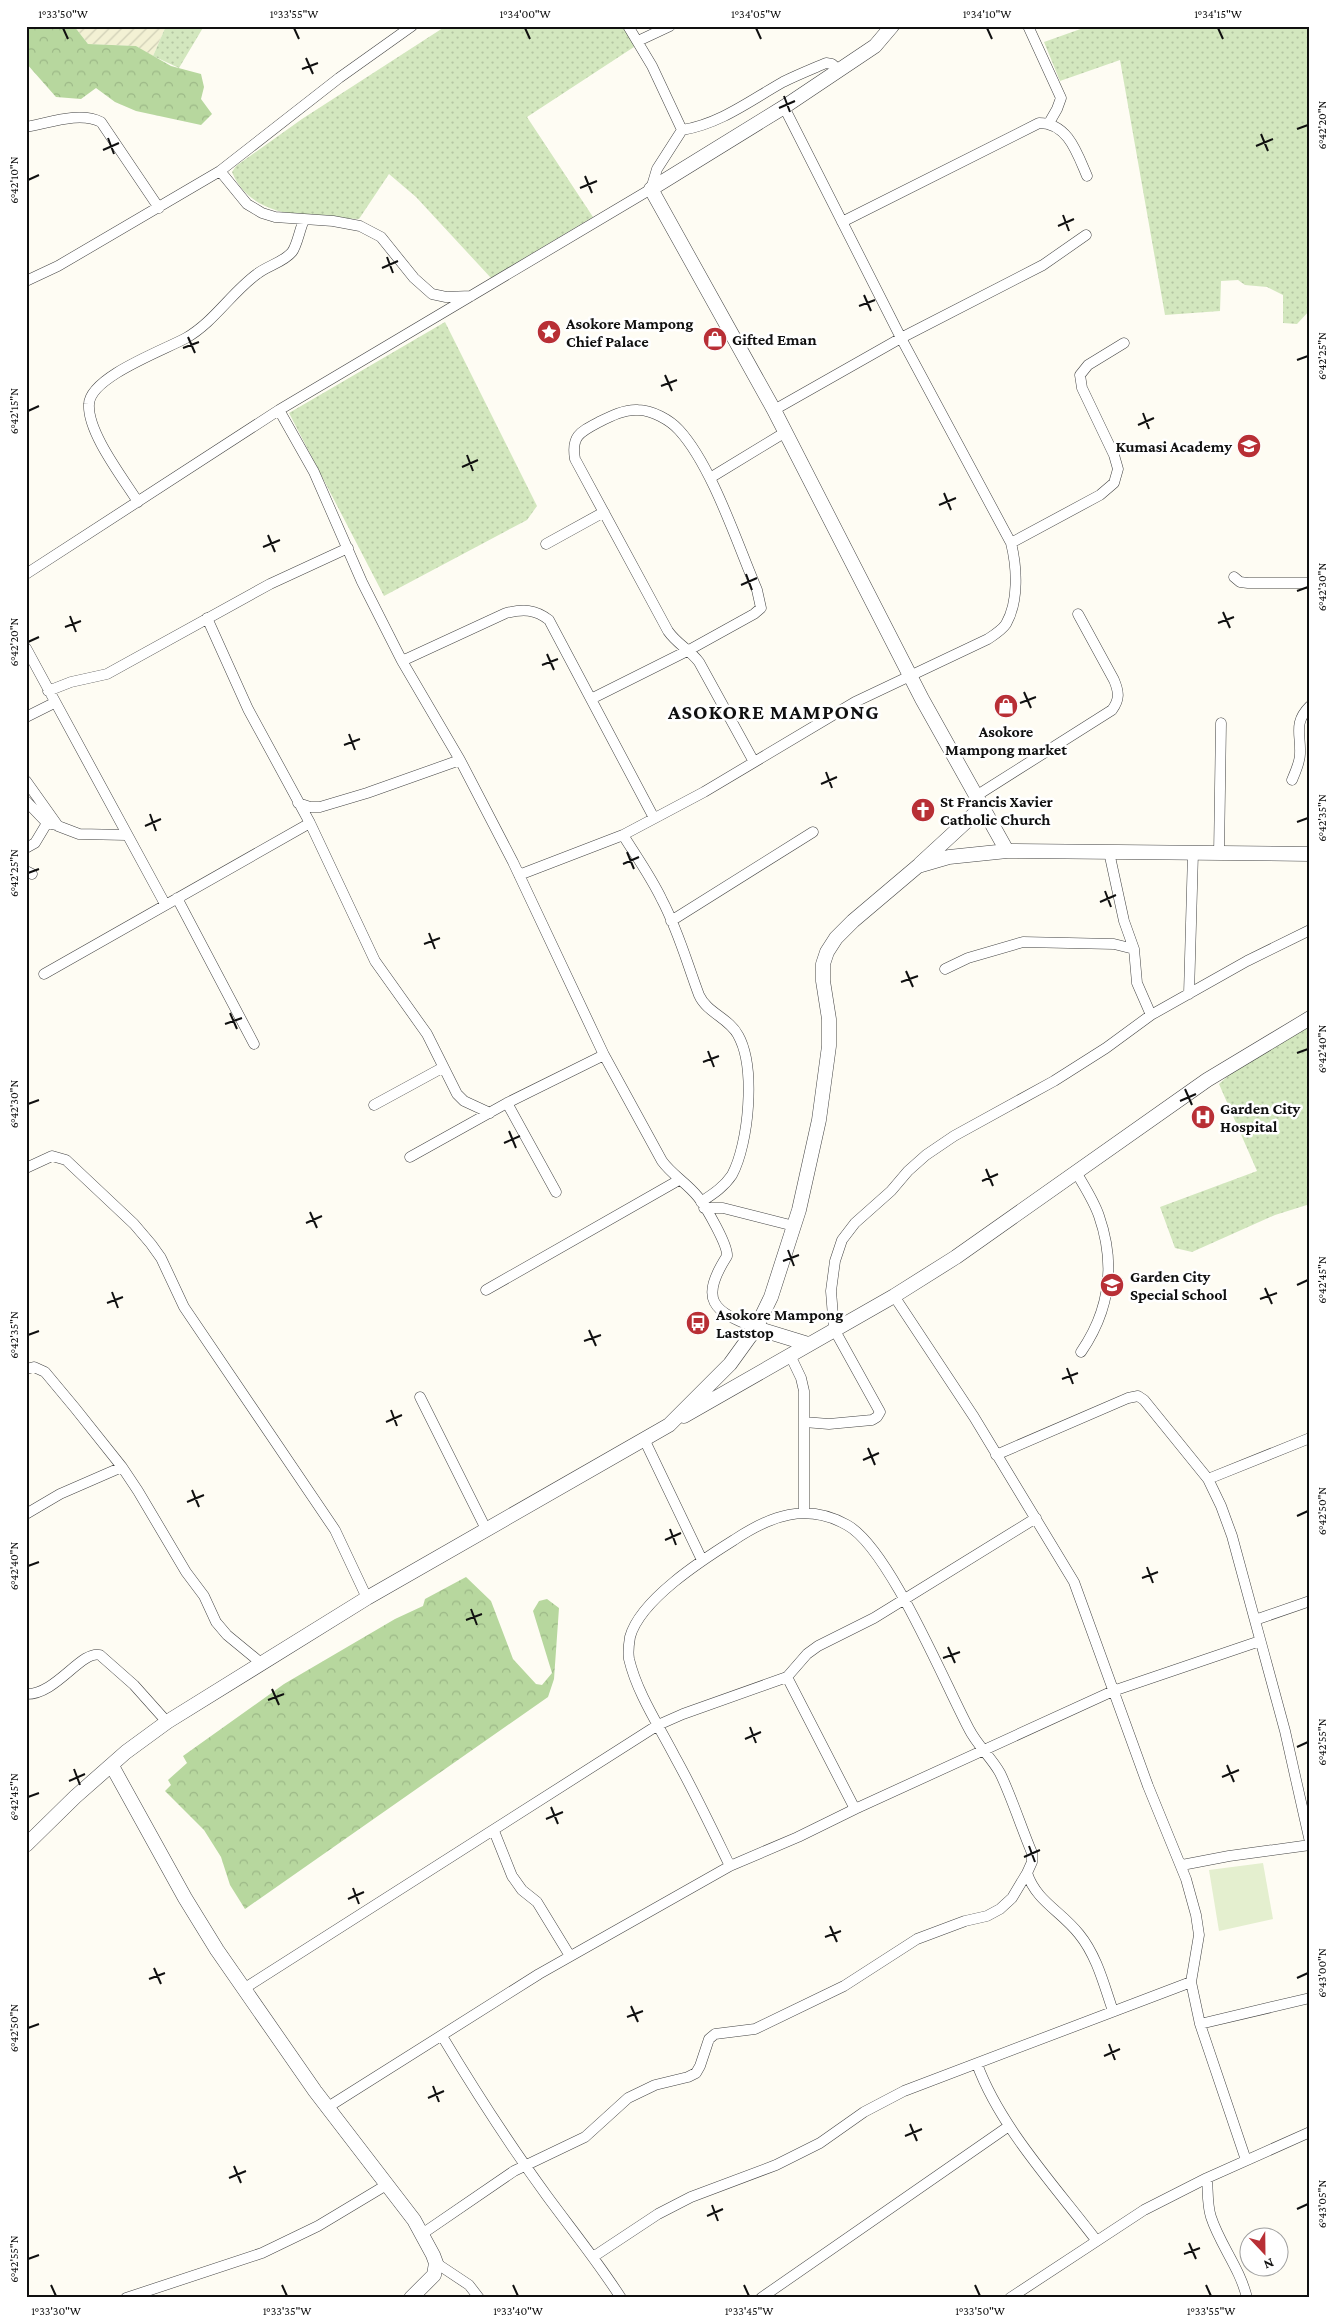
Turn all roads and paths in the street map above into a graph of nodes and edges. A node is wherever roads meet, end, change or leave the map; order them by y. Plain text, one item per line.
1 (412, 26) edge
2 (628, 26) edge
3 (670, 26) edge
4 (892, 26) edge
5 (1028, 26) edge
6 (638, 41) junction
7 (839, 70) junction
8 (784, 107) junction
9 (1049, 123) junction
10 (26, 128) edge
11 (682, 130) junction
12 (220, 172) junction
13 (1087, 176) dead end
14 (651, 189) junction
15 (159, 208) junction
16 (304, 220) junction
17 (842, 222) junction
18 (1086, 235) dead end
19 (26, 281) edge
20 (472, 296) junction
21 (901, 338) junction
22 (1124, 343) dead end
23 (279, 410) junction
24 (774, 410) junction
25 (784, 433) junction
26 (710, 478) junction
27 (138, 502) junction
28 (604, 512) junction
29 (1011, 543) junction
30 (546, 544) dead end
31 (348, 548) junction
32 (26, 574) edge
33 (1234, 577) dead end
34 (1310, 583) edge
35 (1078, 614) dead end
36 (207, 618) junction
37 (26, 648) edge
38 (689, 650) junction
39 (402, 660) junction
40 (911, 677) junction
41 (48, 691) junction
42 (591, 699) junction
43 (54, 703) junction
44 (1310, 706) edge
45 (26, 717) edge
46 (1220, 723) dead end
47 (460, 760) junction
48 (754, 762) junction
49 (1292, 780) dead end
50 (26, 782) edge
51 (31, 801) edge
52 (979, 801) junction
53 (298, 803) junction
54 (654, 818) junction
55 (47, 823) junction
56 (310, 823) junction
57 (58, 826) junction
58 (813, 832) dead end
59 (126, 835) junction
60 (623, 835) junction
61 (26, 848) edge
62 (1007, 851) junction
63 (1109, 852) junction
64 (1194, 853) junction
65 (1219, 854) junction
66 (1310, 854) edge
67 (918, 866) junction
68 (518, 875) junction
69 (178, 898) junction
70 (165, 904) junction
71 (671, 921) junction
72 (1310, 930) edge
73 (1134, 949) junction
74 (945, 969) dead end
75 (44, 974) dead end
76 (1189, 994) junction
77 (1151, 1015) junction
78 (1310, 1018) edge
79 (254, 1044) dead end
80 (604, 1055) junction
81 (442, 1068) junction
82 (508, 1103) junction
83 (374, 1105) dead end
84 (490, 1113) junction
85 (410, 1157) dead end
86 (26, 1168) edge
87 (1076, 1172) junction
88 (679, 1180) junction
89 (556, 1192) dead end
90 (703, 1205) junction
91 (794, 1226) junction
92 (486, 1290) dead end
93 (894, 1296) junction
94 (756, 1328) junction
95 (834, 1329) junction
96 (808, 1344) junction
97 (1081, 1352) dead end
98 (790, 1354) junction
99 (26, 1369) edge
100 (420, 1397) dead end
101 (804, 1422) junction
102 (669, 1425) junction
103 (1310, 1438) edge
104 (644, 1439) junction
105 (996, 1455) junction
106 (122, 1467) junction
107 (1208, 1479) junction
108 (804, 1512) junction
109 (26, 1514) edge
110 (1036, 1518) junction
111 (486, 1529) junction
112 (702, 1560) junction
113 (367, 1598) junction
114 (904, 1601) junction
115 (1310, 1601) edge
116 (1255, 1620) junction
117 (1260, 1641) junction
118 (261, 1663) junction
119 (787, 1677) junction
120 (1113, 1691) junction
121 (26, 1694) edge
122 (166, 1722) junction
123 (658, 1725) junction
124 (983, 1750) junction
125 (112, 1766) junction
126 (855, 1808) junction
127 (494, 1830) junction
128 (1310, 1843) edge
129 (26, 1845) edge
130 (1182, 1865) junction
131 (730, 1866) junction
132 (1027, 1873) junction
133 (570, 1956) junction
134 (1191, 1982) junction
135 (245, 1988) junction
136 (1310, 1998) edge
137 (1113, 2011) junction
138 (1200, 2024) junction
139 (442, 2036) junction
140 (977, 2064) junction
141 (328, 2108) junction
142 (1010, 2126) junction
143 (1310, 2132) edge
144 (1246, 2160) junction
145 (525, 2165) junction
146 (1207, 2178) junction
147 (388, 2184) junction
148 (422, 2234) junction
149 (1096, 2240) junction
150 (593, 2257) junction
151 (436, 2263) junction
152 (763, 2297) edge
153 (126, 2298) edge
154 (411, 2298) edge
155 (479, 2298) edge
156 (621, 2298) edge
157 (1010, 2298) edge
158 (1246, 2298) edge

1 - 12 street
2 - 6 street
3 - 6 street
4 - 7 street
5 - 9 street
6 - 11 street
7 - 8 street
7 - 11 street
8 - 14 street
8 - 17 street
9 - 13 street
9 - 17 street
10 - 15 street
11 - 14 street
12 - 15 street
12 - 16 street
14 - 20 street
14 - 24 street
15 - 19 street
16 - 20 street
16 - 27 street
17 - 21 street
18 - 21 street
20 - 23 street
21 - 24 street
21 - 29 street
22 - 29 street
23 - 27 street
23 - 31 street
24 - 25 street
25 - 26 street
25 - 40 street
26 - 28 street
26 - 38 street
27 - 32 street
28 - 30 street
28 - 38 street
29 - 40 street
31 - 36 street
31 - 39 street
33 - 34 street
35 - 52 street
36 - 41 street
36 - 53 street
37 - 41 street
38 - 42 street
38 - 48 street
39 - 42 street
39 - 47 street
40 - 48 street
40 - 52 street
41 - 43 street
42 - 54 street
43 - 45 street
43 - 59 street
44 - 49 street
46 - 65 street
47 - 53 street
47 - 68 street
48 - 54 street
50 - 51 street
51 - 55 street
51 - 57 street
52 - 62 street
52 - 67 street
53 - 56 street
54 - 60 street
55 - 57 street
55 - 61 street
56 - 69 street
56 - 81 street
57 - 59 street
58 - 71 street
59 - 70 street
60 - 68 street
60 - 71 street
62 - 63 street
62 - 67 street
63 - 64 street
63 - 73 street
64 - 65 street
64 - 76 street
65 - 66 street
67 - 91 street
68 - 80 street
69 - 70 street
69 - 79 street
70 - 75 street
71 - 90 street
72 - 76 street
73 - 74 street
73 - 77 street
76 - 77 street
77 - 95 street
78 - 87 street
80 - 82 street
80 - 88 street
81 - 83 street
81 - 84 street
82 - 84 street
82 - 89 street
84 - 85 street
86 - 113 street
87 - 93 street
87 - 97 street
88 - 90 street
88 - 92 street
90 - 91 street
90 - 94 street
91 - 94 street
93 - 95 street
93 - 105 street
94 - 96 street
94 - 102 street
95 - 96 street
95 - 101 street
96 - 98 street
98 - 101 street
98 - 102 street
99 - 106 street
100 - 111 street
101 - 108 street
102 - 104 street
103 - 107 street
104 - 111 street
104 - 112 street
105 - 107 street
105 - 110 street
106 - 109 street
106 - 118 street
107 - 116 street
108 - 112 street
108 - 114 street
110 - 114 street
110 - 120 street
111 - 113 street
112 - 123 street
113 - 118 street
114 - 119 street
114 - 124 street
115 - 116 street
116 - 117 street
117 - 120 street
117 - 128 street
118 - 122 street
119 - 123 street
119 - 126 street
120 - 124 street
120 - 130 street
121 - 122 street
122 - 125 street
123 - 127 street
123 - 131 street
124 - 126 street
124 - 132 street
125 - 129 street
125 - 135 street
126 - 131 street
127 - 133 street
127 - 135 street
128 - 130 street
130 - 134 street
131 - 133 street
132 - 137 street
132 - 145 street
133 - 139 street
134 - 137 street
134 - 138 street
135 - 141 street
136 - 138 street
137 - 140 street
138 - 144 street
139 - 141 street
139 - 145 street
140 - 142 street
140 - 150 street
141 - 147 street
142 - 149 street
142 - 152 street
143 - 144 street
144 - 146 street
145 - 148 street
145 - 150 street
146 - 149 street
146 - 158 street
147 - 148 street
147 - 153 street
148 - 151 street
149 - 157 street
150 - 156 street
151 - 154 street
151 - 155 street

